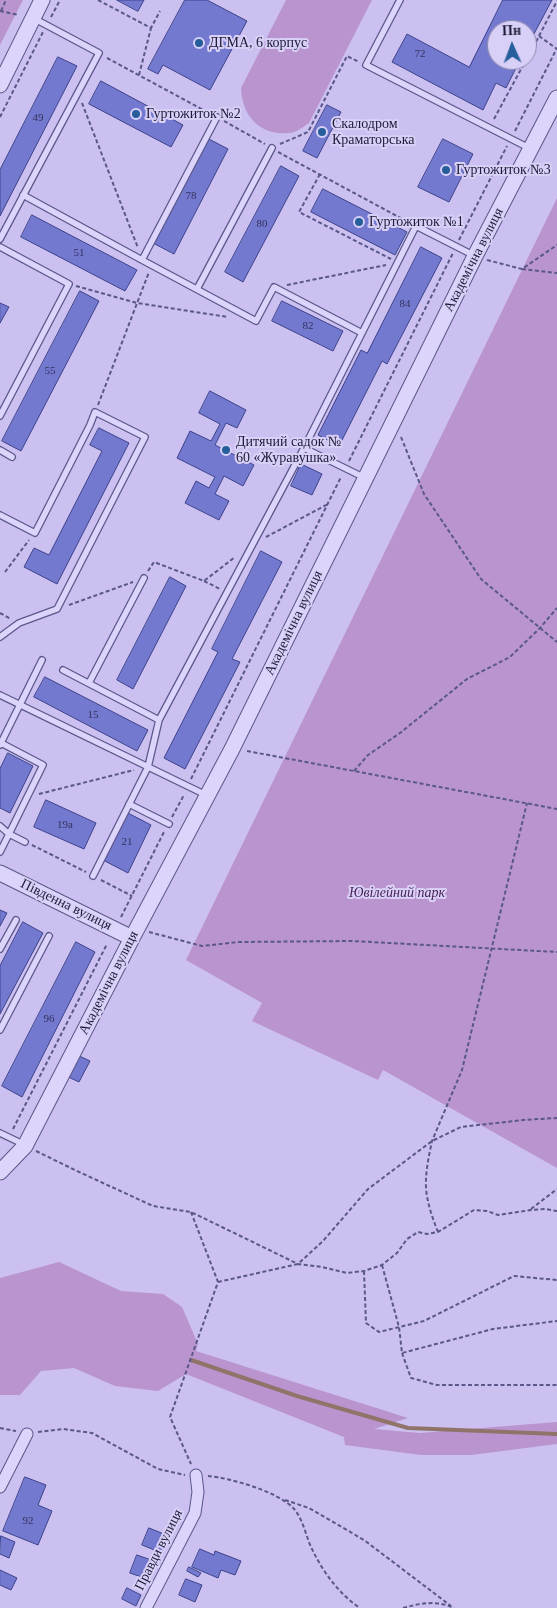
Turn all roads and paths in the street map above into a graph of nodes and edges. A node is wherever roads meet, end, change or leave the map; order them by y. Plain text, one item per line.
1 (6, 0) edge
2 (42, 0) edge
3 (60, 0) edge
4 (98, 0) edge
5 (400, 0) edge
6 (557, 1) edge
7 (160, 11) dead end
8 (0, 12) edge
9 (40, 22) junction
10 (151, 28) junction
11 (539, 36) junction
12 (537, 40) edge
13 (557, 48) edge
14 (99, 53) junction
15 (366, 65) junction
16 (521, 70) edge
17 (139, 75) junction
18 (0, 85) edge
19 (78, 91) junction
20 (557, 98) edge
21 (0, 117) edge
22 (217, 118) junction
23 (489, 128) junction
24 (510, 139) junction
25 (272, 148) junction
26 (530, 149) junction
27 (320, 174) junction
28 (23, 195) junction
29 (416, 226) junction
30 (0, 239) edge
31 (557, 245) edge
32 (456, 246) junction
33 (0, 247) edge
34 (475, 256) junction
35 (142, 260) junction
36 (398, 262) junction
37 (151, 265) junction
38 (522, 269) junction
39 (557, 273) edge
40 (69, 284) junction
41 (274, 287) junction
42 (197, 289) junction
43 (137, 303) junction
44 (229, 317) dead end
45 (362, 333) junction
46 (95, 412) junction
47 (0, 416) edge
48 (394, 420) junction
49 (304, 448) junction
50 (0, 450) edge
51 (12, 457) dead end
52 (345, 469) junction
53 (365, 479) junction
54 (328, 504) junction
55 (0, 515) edge
56 (35, 533) junction
57 (252, 544) junction
58 (5, 572) dead end
59 (144, 578) junction
60 (204, 581) junction
61 (227, 592) junction
62 (557, 608) edge
63 (57, 609) junction
64 (540, 628) junction
65 (0, 637) edge
66 (557, 642) edge
67 (42, 660) dead end
68 (63, 670) dead end
69 (89, 683) junction
70 (0, 695) edge
71 (20, 705) junction
72 (159, 720) junction
73 (0, 744) edge
74 (232, 749) junction
75 (148, 767) junction
76 (353, 771) junction
77 (188, 787) junction
78 (208, 796) junction
79 (27, 797) junction
80 (527, 803) junction
81 (129, 804) junction
82 (557, 809) edge
83 (169, 824) junction
84 (0, 826) edge
85 (9, 834) junction
86 (25, 842) joint
87 (0, 852) edge
88 (0, 873) edge
89 (93, 876) junction
90 (132, 896) junction
91 (16, 920) dead end
92 (120, 920) dead end
93 (135, 933) junction
94 (48, 936) dead end
95 (107, 944) dead end
96 (492, 948) junction
97 (0, 949) edge
98 (557, 952) edge
99 (0, 1030) edge
100 (557, 1118) edge
101 (0, 1133) edge
102 (9, 1137) junction
103 (432, 1141) junction
104 (25, 1146) junction
105 (0, 1172) edge
106 (557, 1189) edge
107 (531, 1210) junction
108 (557, 1211) edge
109 (191, 1212) junction
110 (438, 1232) junction
111 (298, 1264) junction
112 (382, 1265) junction
113 (364, 1271) junction
114 (557, 1280) edge
115 (218, 1282) junction
116 (557, 1321) edge
117 (399, 1327) junction
118 (402, 1353) junction
119 (557, 1385) edge
120 (27, 1434) dead end
121 (196, 1475) joint
122 (0, 1486) edge
123 (282, 1499) dead end
124 (451, 1606) junction
125 (146, 1608) edge
126 (403, 1608) edge
127 (454, 1608) edge

1 - 8 path
2 - 9 street
3 - 9 path
4 - 10 path
5 - 15 lane
6 - 11 path
7 - 10 path
8 - 9 path
9 - 14 lane
9 - 18 street
9 - 21 path
10 - 17 path
11 - 12 path
11 - 13 path
13 - 24 path
14 - 17 path
14 - 19 lane
15 - 23 lane
15 - 25 path
16 - 23 path
17 - 22 path
19 - 28 lane
19 - 35 path
20 - 26 street, Академічна вулиця
22 - 25 path
22 - 35 lane
23 - 24 lane
24 - 26 lane
24 - 32 path
25 - 27 path
25 - 42 lane
26 - 34 street, Академічна вулиця
27 - 29 path
27 - 36 path
28 - 30 lane
28 - 35 lane
29 - 32 lane
29 - 36 lane
31 - 38 path
32 - 34 lane
32 - 52 path
33 - 40 lane
34 - 38 path
34 - 48 street, Академічна вулиця
35 - 37 lane
36 - 41 path
36 - 45 lane
37 - 42 lane
37 - 43 path
38 - 39 path
40 - 43 path
40 - 47 lane
41 - 42 lane
41 - 45 lane
43 - 44 path
43 - 46 path
45 - 49 lane
46 - 56 lane
46 - 63 lane
48 - 53 street, Академічна вулиця
48 - 64 path
49 - 52 lane
49 - 57 lane
50 - 51 lane
52 - 53 lane
52 - 54 path
53 - 74 street, Академічна вулиця
54 - 57 path
54 - 77 path
55 - 56 lane
56 - 58 path
57 - 60 path
57 - 61 lane
59 - 60 path
59 - 63 path
59 - 69 lane
60 - 61 path
61 - 72 lane
62 - 64 path
63 - 65 lane
64 - 66 path
64 - 76 path
67 - 71 lane
68 - 69 lane
69 - 72 lane
70 - 71 lane
71 - 73 lane
71 - 75 lane
72 - 75 lane
73 - 79 lane
74 - 76 path
74 - 78 street, Академічна вулиця
75 - 77 lane
75 - 79 path
75 - 81 lane
76 - 80 path
77 - 78 lane
77 - 83 path
78 - 93 street, Академічна вулиця
79 - 85 lane
80 - 82 path
80 - 96 path
81 - 83 lane
81 - 89 lane
83 - 90 path
84 - 85 lane
85 - 86 lane
85 - 87 lane
86 - 89 path
88 - 93 street, Південна вулиця
89 - 90 path
90 - 92 path
91 - 97 lane
93 - 96 path
93 - 104 street, Академічна вулиця
94 - 99 lane
95 - 102 path
96 - 98 path
96 - 103 path
100 - 103 path
101 - 102 lane
102 - 104 lane
103 - 110 path
103 - 111 path
104 - 105 street, Академічна вулиця
104 - 109 path
106 - 107 path
107 - 108 path
107 - 110 path
109 - 111 path
109 - 115 path
110 - 112 path
111 - 113 path
111 - 115 path
112 - 113 path
112 - 117 path
113 - 117 path
114 - 117 path
115 - 121 path
116 - 118 path
117 - 118 path
118 - 119 path
120 - 122 street
121 - 125 street, Правди вулиця
123 - 124 path
124 - 126 path
124 - 127 path

